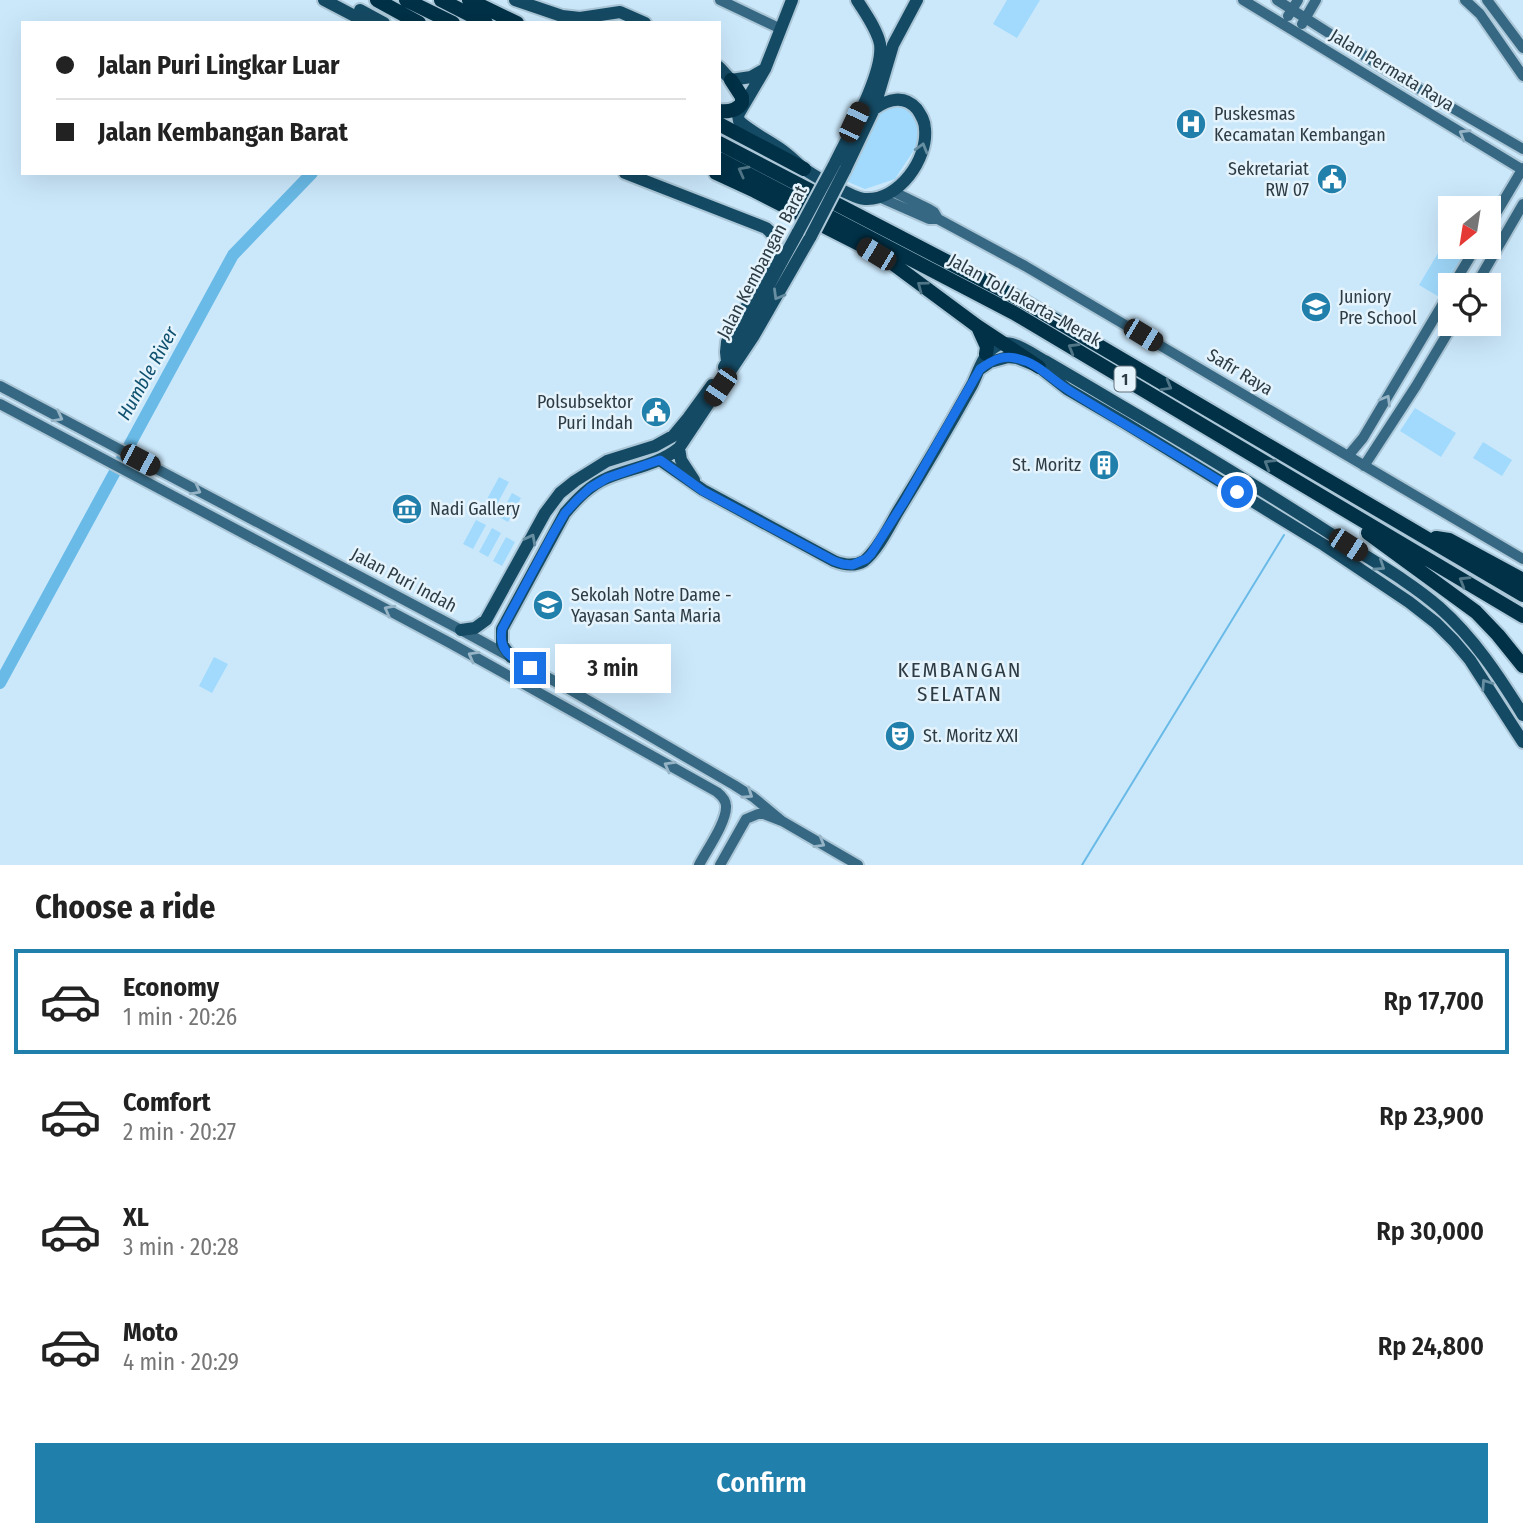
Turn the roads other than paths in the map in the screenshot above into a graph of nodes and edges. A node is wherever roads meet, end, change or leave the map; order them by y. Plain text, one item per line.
1 (324, 0) edge
2 (341, 0) edge
3 (377, 0) edge
4 (406, 0) edge
5 (440, 0) edge
6 (469, 0) edge
7 (515, 0) edge
8 (720, 0) edge
9 (792, 0) edge
10 (857, 0) edge
11 (917, 0) edge
12 (1243, 0) edge
13 (1277, 0) edge
14 (1316, 0) edge
15 (1465, 0) edge
16 (1487, 0) edge
17 (1295, 5) edge
18 (909, 15) junction
19 (485, 17) edge
20 (1305, 18) junction
21 (364, 21) edge
22 (380, 21) edge
23 (415, 21) edge
24 (449, 21) edge
25 (506, 21) edge
26 (640, 21) edge
27 (1284, 24) junction
28 (873, 26) junction
29 (781, 29) junction
30 (1297, 32) junction
31 (1523, 48) edge
32 (721, 69) edge
33 (765, 69) junction
34 (1523, 76) edge
35 (731, 80) junction
36 (874, 109) junction
37 (721, 111) edge
38 (721, 125) edge
39 (721, 144) edge
40 (1523, 149) edge
41 (721, 160) edge
42 (840, 166) junction
43 (804, 169) junction
44 (1523, 169) edge
45 (630, 175) edge
46 (720, 175) edge
47 (891, 191) junction
48 (879, 197) junction
49 (1502, 204) edge
50 (1523, 204) edge
51 (939, 219) junction
52 (804, 234) junction
53 (1483, 273) edge
54 (1438, 312) edge
55 (978, 326) junction
56 (1446, 336) edge
57 (1004, 343) junction
58 (986, 355) junction
59 (727, 363) junction
60 (1039, 367) junction
61 (980, 369) junction
62 (0, 386) edge
63 (0, 404) edge
64 (1128, 417) junction
65 (679, 448) junction
66 (1348, 456) junction
67 (660, 460) junction
68 (1364, 466) junction
69 (703, 491) junction
70 (1313, 491) junction
71 (550, 504) junction
72 (565, 513) junction
73 (1428, 538) junction
74 (1523, 559) edge
75 (1523, 580) edge
76 (1426, 596) junction
77 (1523, 596) edge
78 (499, 599) junction
79 (514, 606) junction
80 (1417, 608) junction
81 (1523, 616) edge
82 (461, 630) junction
83 (511, 657) junction
84 (1523, 666) edge
85 (1523, 715) edge
86 (1523, 742) edge
87 (782, 821) junction
88 (699, 865) edge
89 (720, 865) edge
90 (858, 865) edge

1 - 21 main road
2 - 22 main road
3 - 23 highway
4 - 24 highway
5 - 19 highway
6 - 19 highway
7 - 26 main road
8 - 29 street
9 - 29 main road
10 - 28 main road
11 - 18 main road
12 - 27 street, Jalan Permata Raya
13 - 17 street, Jalan Permata Raya
14 - 20 street
15 - 34 street
16 - 31 street
17 - 20 street, Jalan Permata Raya
17 - 27 street
18 - 28 main road
18 - 36 main road
19 - 25 highway
20 - 30 street
20 - 40 street, Jalan Permata Raya
27 - 30 street, Jalan Permata Raya
28 - 42 main road
29 - 33 main road
44 -> 30 street, Jalan Permata Raya
32 - 35 main road
33 - 35 main road
33 - 43 main road
35 - 37 highway
36 - 42 main road
47 -> 36 main road
38 - 43 highway
39 -> 73 highway, Jalan Tol Jakarta–Merak / 1
70 -> 41 highway, Jalan Tol Jakarta–Merak / 1
42 - 52 main road, Jalan Kembangan Barat, bridge
43 - 48 main road
44 - 49 street
45 - 59 main road
55 -> 46 highway
47 - 48 main road
47 - 51 street, Safir Raya
48 - 51 street, Safir Raya
50 - 53 street
51 - 66 street, Safir Raya
52 - 59 main road, Jalan Kembangan Barat
52 -> 65 main road, Jalan Kembangan Barat
66 -> 54 street
55 - 57 highway
55 - 58 highway
56 - 68 street
57 - 58 main road
57 - 60 highway
57 - 64 main road
58 - 61 main road
59 - 71 main road, Jalan Kembangan Barat
60 - 61 main road
60 - 64 main road
61 - 69 main road
62 -> 82 street, Jalan Puri Indah
88 -> 63 street, Jalan Puri Indah
64 -> 76 main road
64 - 80 main road
65 - 67 main road, Jalan Kembangan Barat
65 - 69 main road
66 - 68 street, Safir Raya
67 - 69 main road
67 - 72 main road, Jalan Kembangan Barat
68 - 74 street, Safir Raya
81 -> 70 highway, Jalan Tol Jakarta–Merak / 1
70 - 84 highway
71 - 72 main road
78 -> 71 main road, Jalan Kembangan Barat
72 - 79 main road, Jalan Kembangan Barat
73 - 75 highway
73 - 77 highway, Jalan Tol Jakarta–Merak / 1
76 - 80 main road
76 - 85 main road
78 - 79 main road
78 - 82 main road, Jalan Kembangan Barat
79 - 83 main road, Jalan Kembangan Barat
86 -> 80 main road
82 - 83 street, Jalan Puri Indah
83 -> 87 street, Jalan Puri Indah
87 - 89 street
87 -> 90 street

